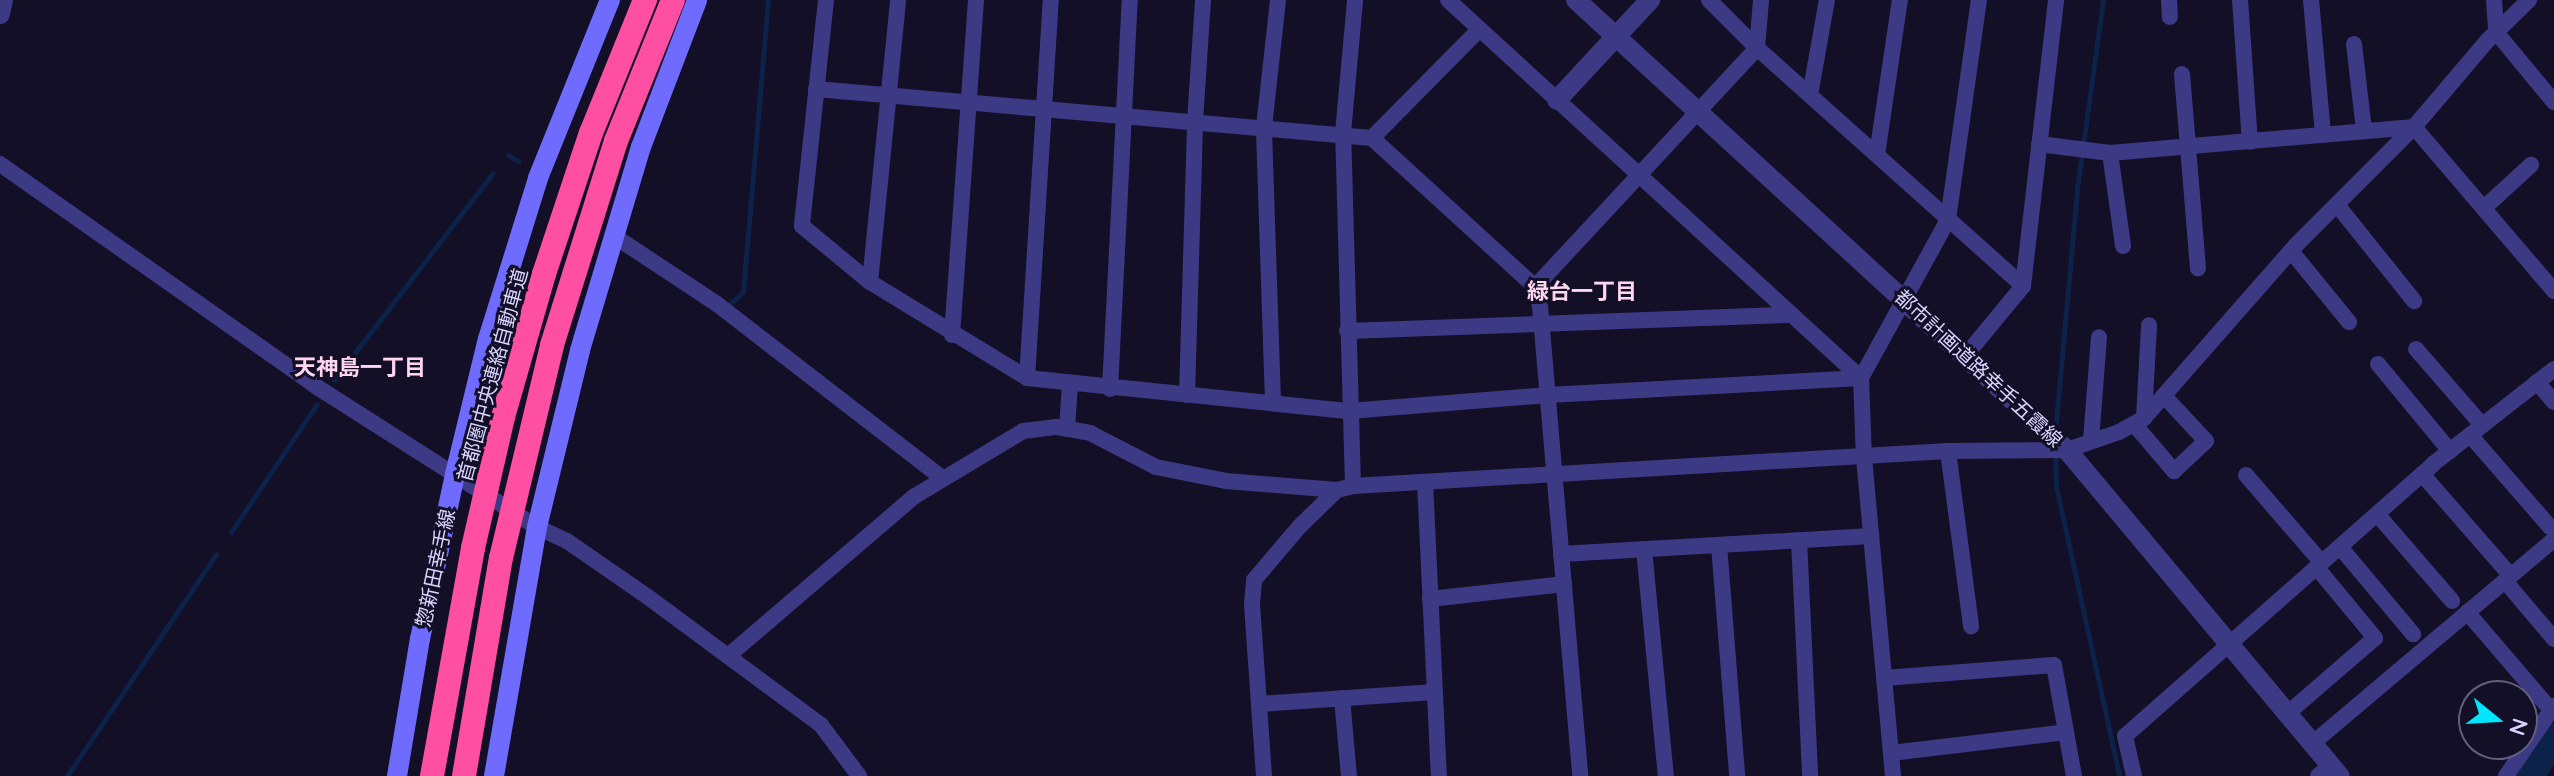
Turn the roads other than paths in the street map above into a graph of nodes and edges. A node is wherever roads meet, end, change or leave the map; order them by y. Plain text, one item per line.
1 (3, 0) edge
2 (610, 0) edge
3 (645, 0) edge
4 (673, 0) edge
5 (697, 0) edge
6 (826, 0) edge
7 (898, 0) edge
8 (976, 0) edge
9 (1051, 0) edge
10 (1130, 0) edge
11 (1203, 0) edge
12 (1278, 0) edge
13 (1355, 0) edge
14 (1448, 0) edge
15 (1576, 0) edge
16 (1650, 0) edge
17 (1709, 0) edge
18 (1761, 0) edge
19 (1827, 0) edge
20 (1900, 0) edge
21 (1979, 0) edge
22 (2056, 0) edge
23 (2240, 0) edge
24 (2311, 0) edge
25 (2494, 0) edge
26 (2529, 0) edge
27 (0, 14) edge
28 (1480, 29) junction
29 (2496, 32) junction
30 (1616, 37) junction
31 (2354, 44) dead end
32 (1757, 48) junction
33 (2182, 74) dead end
34 (816, 89) junction
35 (889, 93) junction
36 (1810, 95) junction
37 (969, 100) junction
38 (1557, 100) junction
39 (2554, 102) edge
40 (1045, 107) junction
41 (1697, 112) junction
42 (1124, 114) junction
43 (1195, 121) junction
44 (1264, 127) junction
45 (2414, 127) junction
46 (2364, 130) junction
47 (1343, 133) junction
48 (2323, 134) junction
49 (1372, 138) junction
50 (2250, 142) junction
51 (2039, 144) junction
52 (2189, 146) junction
53 (2110, 153) junction
54 (1877, 155) junction
55 (0, 164) edge
56 (2531, 165) dead end
57 (1639, 175) junction
58 (2338, 206) junction
59 (2484, 208) junction
60 (1948, 220) junction
61 (614, 236) junction
62 (2123, 246) dead end
63 (2291, 251) junction
64 (2198, 268) dead end
65 (870, 282) junction
66 (2023, 286) junction
67 (1535, 287) junction
68 (2554, 291) edge
69 (1905, 301) junction
70 (2414, 301) dead end
71 (1792, 315) junction
72 (1541, 322) junction
73 (2349, 322) dead end
74 (2149, 325) dead end
75 (1347, 331) junction
76 (952, 335) junction
77 (2099, 337) dead end
78 (2416, 349) dead end
79 (1966, 355) junction
80 (2378, 364) dead end
81 (2554, 369) edge
82 (1027, 378) junction
83 (1861, 378) junction
84 (2537, 382) junction
85 (1070, 384) junction
86 (1110, 389) junction
87 (1187, 395) junction
88 (1548, 395) junction
89 (2164, 396) junction
90 (1273, 402) junction
91 (2554, 402) edge
92 (1349, 411) junction
93 (2139, 421) junction
94 (1067, 429) junction
95 (2476, 430) junction
96 (2091, 441) junction
97 (2067, 450) junction
98 (1948, 451) junction
99 (2450, 451) junction
100 (1864, 459) junction
101 (455, 474) junction
102 (2422, 474) junction
103 (1554, 475) junction
104 (2246, 475) dead end
105 (942, 478) junction
106 (1425, 482) junction
107 (1345, 488) junction
108 (2377, 514) junction
109 (537, 527) junction
110 (2552, 533) edge
111 (1871, 536) junction
112 (1799, 540) junction
113 (1719, 545) junction
114 (2340, 547) junction
115 (1644, 549) junction
116 (1561, 554) junction
117 (2320, 566) junction
118 (2508, 578) junction
119 (1564, 584) junction
120 (1430, 599) junction
121 (2452, 601) dead end
122 (2467, 612) junction
123 (1971, 626) dead end
124 (2413, 634) dead end
125 (2554, 639) edge
126 (2231, 645) junction
127 (728, 656) junction
128 (1884, 678) junction
129 (1435, 692) junction
130 (1342, 698) junction
131 (1259, 704) junction
132 (2553, 708) edge
133 (2288, 713) junction
134 (2066, 732) junction
135 (2313, 743) junction
136 (1891, 753) junction
137 (2330, 772) edge
138 (397, 776) edge
139 (432, 776) edge
140 (464, 776) edge
141 (494, 776) edge
142 (859, 776) edge
143 (1264, 776) edge
144 (1349, 776) edge
145 (1439, 776) edge
146 (1580, 776) edge
147 (1666, 776) edge
148 (1737, 776) edge
149 (1810, 776) edge
150 (1893, 776) edge
151 (2074, 776) edge
152 (2134, 776) edge
153 (2506, 776) edge

1 - 27 street
2 - 101 main road, 惣新田幸手線
3 - 139 highway, 首都圏中央連絡自動車道, bridge
4 - 140 highway, bridge
5 - 61 main road
6 - 34 street
7 - 35 street
8 - 37 street
9 - 40 street
10 - 42 street
11 - 43 street
12 - 44 street
13 - 47 street
14 - 28 street
15 - 30 street, 都市計画道路幸手五霞線
16 - 30 street
17 - 32 street
18 - 32 street
19 - 36 street
20 - 54 street
21 - 60 street
22 - 51 street
23 - 50 street
24 - 48 street
25 - 29 street
26 - 29 street
28 - 38 street
28 - 49 street
29 - 39 street
29 - 45 street
30 - 38 street
30 - 41 street, 都市計画道路幸手五霞線
31 - 46 street
32 - 36 street
32 - 41 street
33 - 52 street
34 - 35 street
34 - 65 street
35 - 37 street
35 - 65 street
36 - 54 street
37 - 40 street
37 - 76 street
38 - 57 street
40 - 42 street
40 - 82 street
41 - 57 street
41 - 69 street, 都市計画道路幸手五霞線
42 - 43 street
42 - 86 street
43 - 44 street
43 - 87 street
44 - 47 street
44 - 90 street
45 - 46 street
45 - 58 street
45 - 59 street
46 - 48 street
47 - 49 street
47 - 75 street
48 - 50 street
49 - 67 street
50 - 52 street
51 - 53 street
51 - 66 street
52 - 53 street
52 - 64 street
53 - 62 street
54 - 60 street
55 - 101 street
56 - 59 street
57 - 67 street
57 - 71 street
58 - 63 street
58 - 70 street
59 - 68 street
60 - 66 street
60 - 69 street
61 - 105 street
61 - 109 main road
63 - 73 street
63 - 89 street
65 - 76 street
66 - 79 street
67 - 72 street
69 - 79 street, 都市計画道路幸手五霞線
69 - 83 street
71 - 72 street
71 - 83 street
72 - 75 street
72 - 88 street
74 - 93 street
75 - 92 street
76 - 82 street
77 - 96 street
78 - 95 street
79 - 97 street, 都市計画道路幸手五霞線
80 - 99 street
81 - 84 street
82 - 85 street
83 - 88 street
83 - 100 street
84 - 91 street
84 - 95 street
85 - 86 street
85 - 94 street
86 - 87 street
87 - 90 street
88 - 92 street
88 - 103 street
89 - 93 street
89 - 93 street
90 - 92 street
92 - 107 street
93 - 96 street
94 - 105 street
94 - 107 street
95 - 99 street
95 - 110 street
96 - 97 street
97 - 98 street
97 - 126 street, 都市計画道路幸手五霞線
98 - 100 street
98 - 123 street
99 - 102 street
100 - 103 street
100 - 111 street
101 - 109 street
101 - 138 main road, 惣新田幸手線
102 - 108 street
102 - 118 street
103 - 106 street
103 - 116 street
104 - 117 street
105 - 127 street
106 - 107 street
106 - 120 street
107 - 131 street
108 - 114 street
108 - 121 street
109 - 127 street
109 - 141 main road
110 - 118 street
111 - 112 street
111 - 128 street
112 - 113 street
112 - 149 street
113 - 115 street
113 - 148 street
114 - 117 street
114 - 124 street
115 - 116 street
115 - 147 street
116 - 119 street
117 - 126 street
117 - 133 street
118 - 122 street
118 - 125 street
119 - 120 street
119 - 146 street
120 - 129 street
122 - 132 street
122 - 135 street
126 - 133 street, 都市計画道路幸手五霞線
126 - 152 street
127 - 142 street
128 - 134 street
128 - 136 street
129 - 130 street
129 - 145 street
130 - 131 street
130 - 144 street
131 - 143 street
132 - 153 street
133 - 135 street, 都市計画道路幸手五霞線
134 - 136 street
134 - 151 street
135 - 137 street, 都市計画道路幸手五霞線
136 - 150 street

